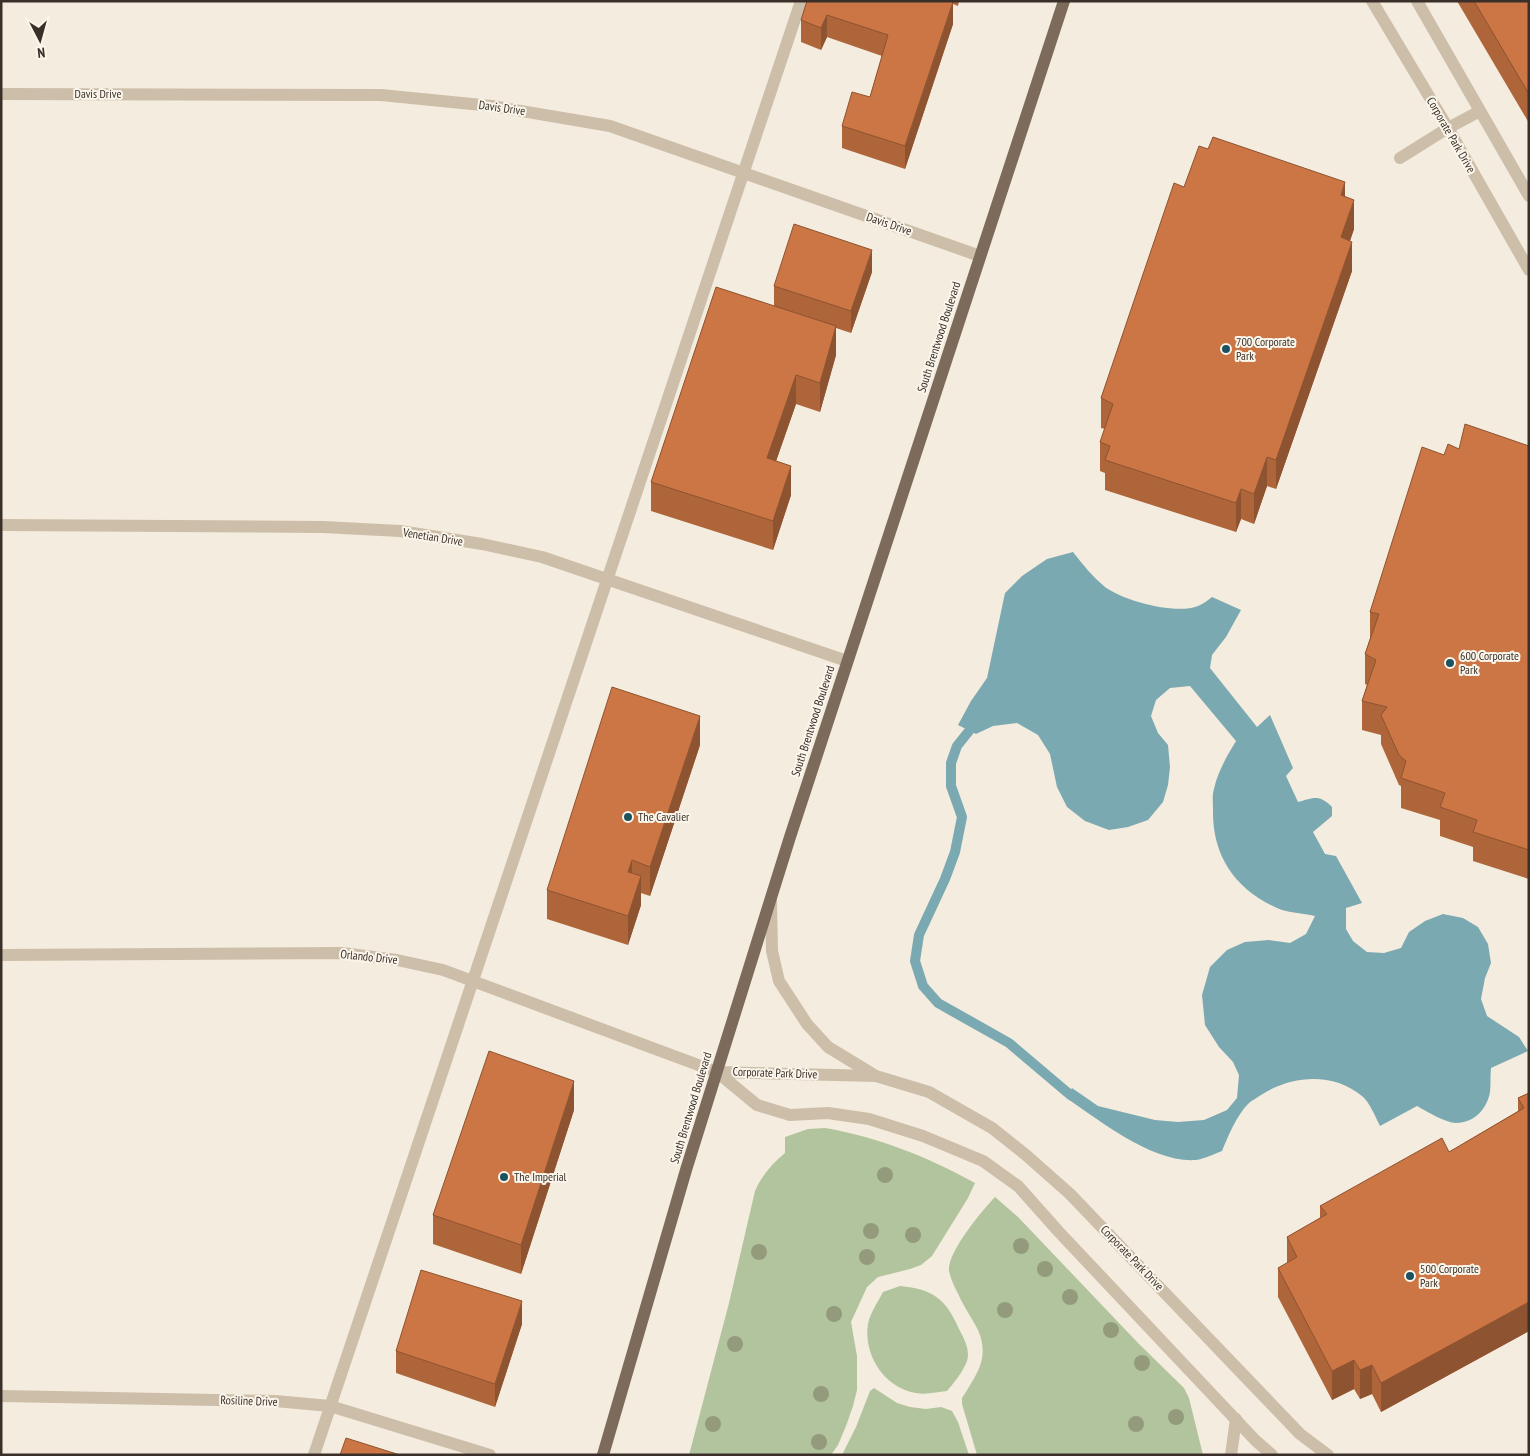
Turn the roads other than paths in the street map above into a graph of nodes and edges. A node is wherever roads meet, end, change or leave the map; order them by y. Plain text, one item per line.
1 (801, 1) edge
2 (1064, 1) edge
3 (1372, 1) edge
4 (1417, 1) edge
5 (1, 94) edge
6 (1480, 111) junction
7 (1448, 128) junction
8 (1400, 158) dead end
9 (744, 174) junction
10 (1529, 196) edge
11 (980, 256) junction
12 (1529, 270) edge
13 (1, 525) edge
14 (606, 579) junction
15 (847, 661) junction
16 (771, 897) junction
17 (1, 955) edge
18 (473, 981) junction
19 (717, 1072) junction
20 (876, 1076) junction
21 (1, 1396) edge
22 (330, 1406) junction
23 (1236, 1419) junction
24 (314, 1455) edge
25 (490, 1455) edge
26 (603, 1455) edge
27 (1231, 1455) edge
28 (1272, 1455) edge
29 (1328, 1455) edge

1 - 9 street
2 - 11 main road, South Brentwood Boulevard
3 - 7 street, Corporate Park Drive
4 - 6 street
5 - 9 street, Davis Drive
6 - 7 street
6 - 10 street
7 - 8 street
7 - 12 street, Corporate Park Drive
9 - 11 street, Davis Drive
9 - 14 street
11 - 15 main road, South Brentwood Boulevard
13 - 14 street, Venetian Drive
14 - 15 street, Venetian Drive
14 - 18 street
15 - 16 main road, South Brentwood Boulevard
16 - 19 main road, South Brentwood Boulevard
16 - 20 street
17 - 18 street, Orlando Drive
18 - 19 street, Orlando Drive
18 - 22 street
19 - 20 street, Corporate Park Drive
19 - 23 street, Corporate Park Drive
19 - 26 main road, South Brentwood Boulevard
20 - 29 street, Corporate Park Drive
21 - 22 street, Rosiline Drive
22 - 24 street
22 - 25 street, Rosiline Drive
23 - 27 street
23 - 28 street, Corporate Park Drive

